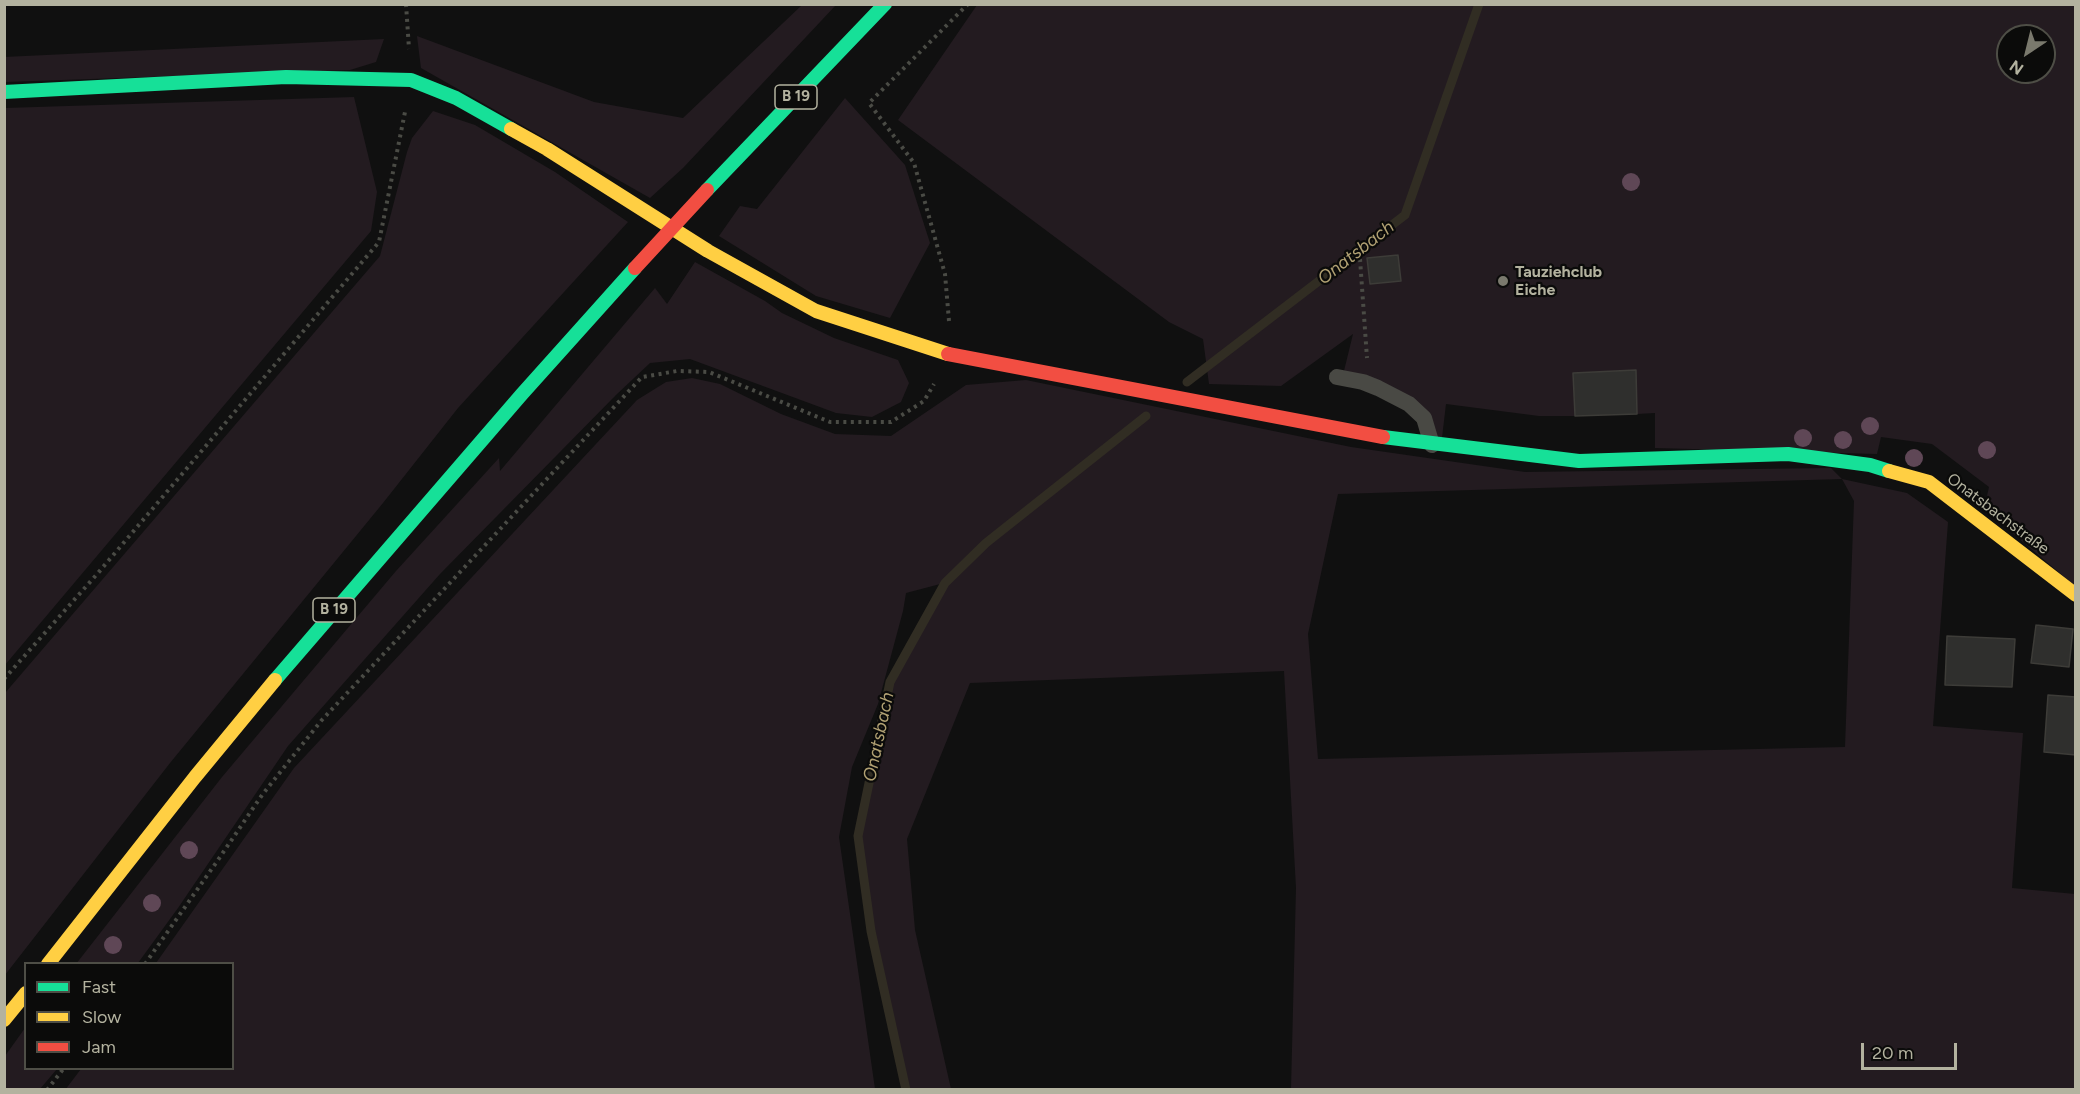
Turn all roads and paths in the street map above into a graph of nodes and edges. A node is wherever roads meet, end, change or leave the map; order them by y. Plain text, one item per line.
1 (406, 4) edge
2 (885, 4) edge
3 (968, 4) edge
4 (411, 80) junction
5 (4, 92) edge
6 (1359, 260) dead end
7 (951, 355) junction
8 (1336, 377) dead end
9 (1363, 382) junction
10 (1432, 445) junction
11 (2076, 595) edge
12 (4, 679) edge
13 (49, 962) edge
14 (146, 962) edge
15 (24, 995) edge
16 (4, 1020) edge
17 (62, 1070) edge
18 (47, 1089) edge

1 - 4 path
2 - 13 street, B 19, bridge
3 - 7 path
4 - 5 street
4 - 7 street
4 - 12 path
6 - 9 path
7 - 10 street
7 - 14 path
8 - 9 lane
9 - 10 lane
10 - 11 street, Onatsbachstraße
15 - 16 street
17 - 18 path

